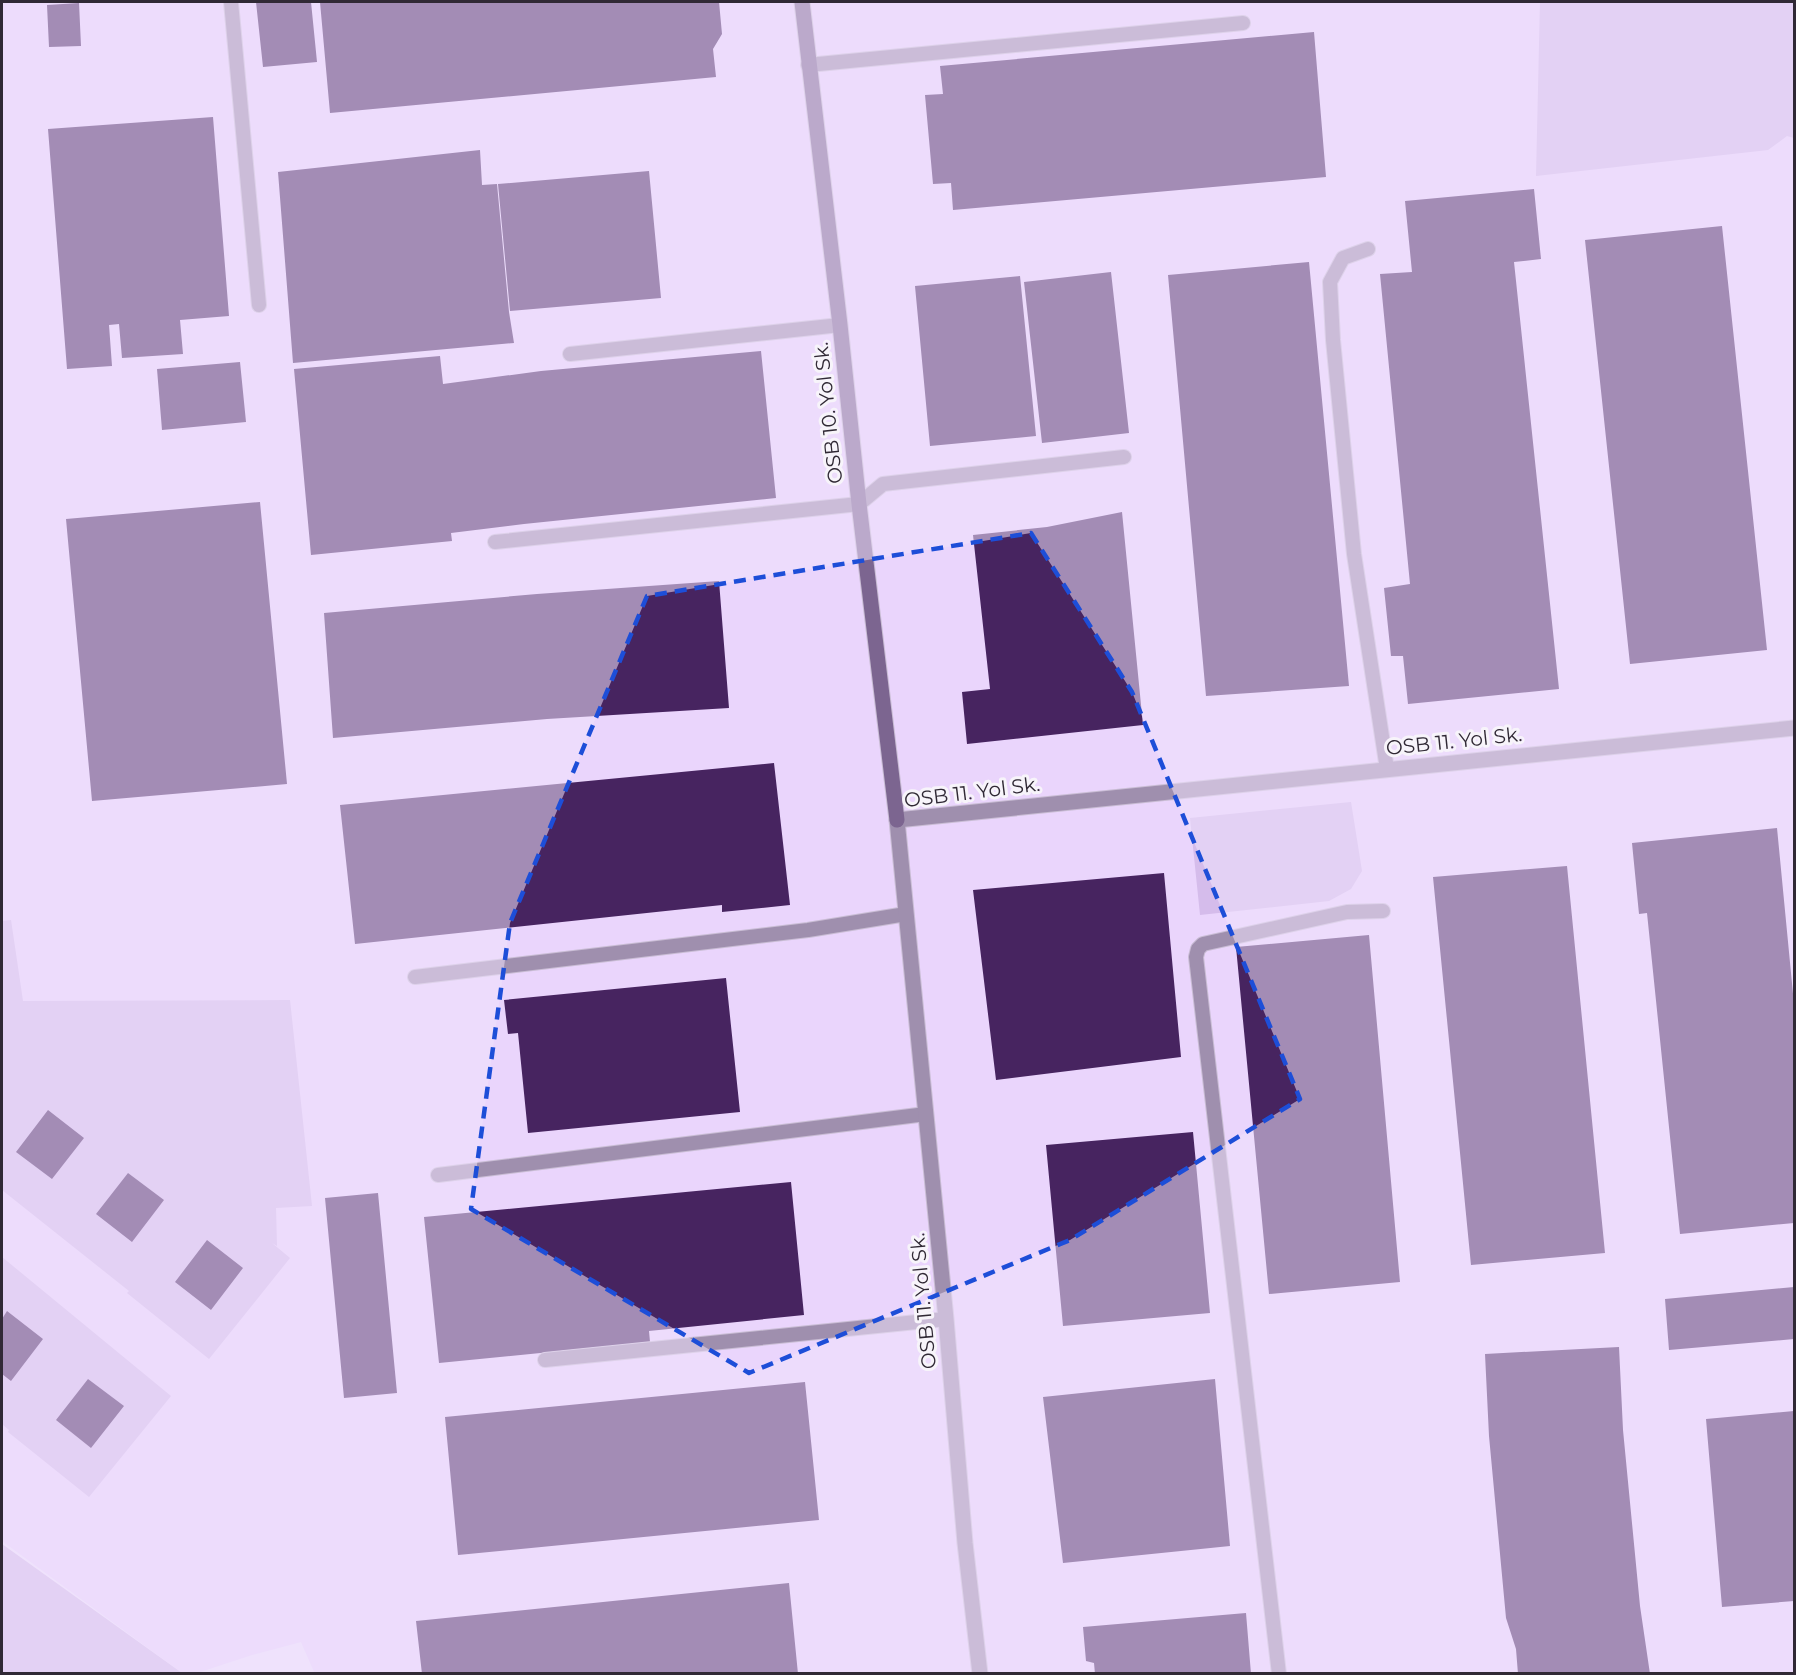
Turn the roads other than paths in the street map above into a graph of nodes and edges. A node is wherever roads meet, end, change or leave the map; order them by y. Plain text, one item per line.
1 (231, 2) edge
2 (802, 2) edge
3 (1243, 23) dead end
4 (808, 65) junction
5 (1368, 249) dead end
6 (259, 305) dead end
7 (840, 325) junction
8 (570, 354) dead end
9 (1124, 457) dead end
10 (859, 504) junction
11 (495, 542) dead end
12 (1794, 728) edge
13 (1387, 769) junction
14 (897, 820) junction
15 (1383, 911) dead end
16 (906, 914) junction
17 (415, 977) dead end
18 (926, 1114) junction
19 (438, 1175) dead end
20 (946, 1319) junction
21 (545, 1360) dead end
22 (980, 1674) edge
23 (1279, 1674) edge

1 - 6 lane
2 - 4 street, OSB 10. Yol Sk.
3 - 4 lane
4 - 7 street, OSB 10. Yol Sk.
5 - 13 lane
7 - 8 lane
7 - 10 street, OSB 10. Yol Sk.
9 - 10 lane
10 - 11 lane
10 - 14 street, OSB 10. Yol Sk.
12 - 13 street, OSB 11. Yol Sk.
13 - 14 street, OSB 11. Yol Sk.
14 - 16 street, OSB 11. Yol Sk.
15 - 23 lane
16 - 17 lane
16 - 18 street, OSB 11. Yol Sk.
18 - 19 lane
18 - 20 street, OSB 11. Yol Sk.
20 - 21 lane
20 - 22 street, OSB 11. Yol Sk.

